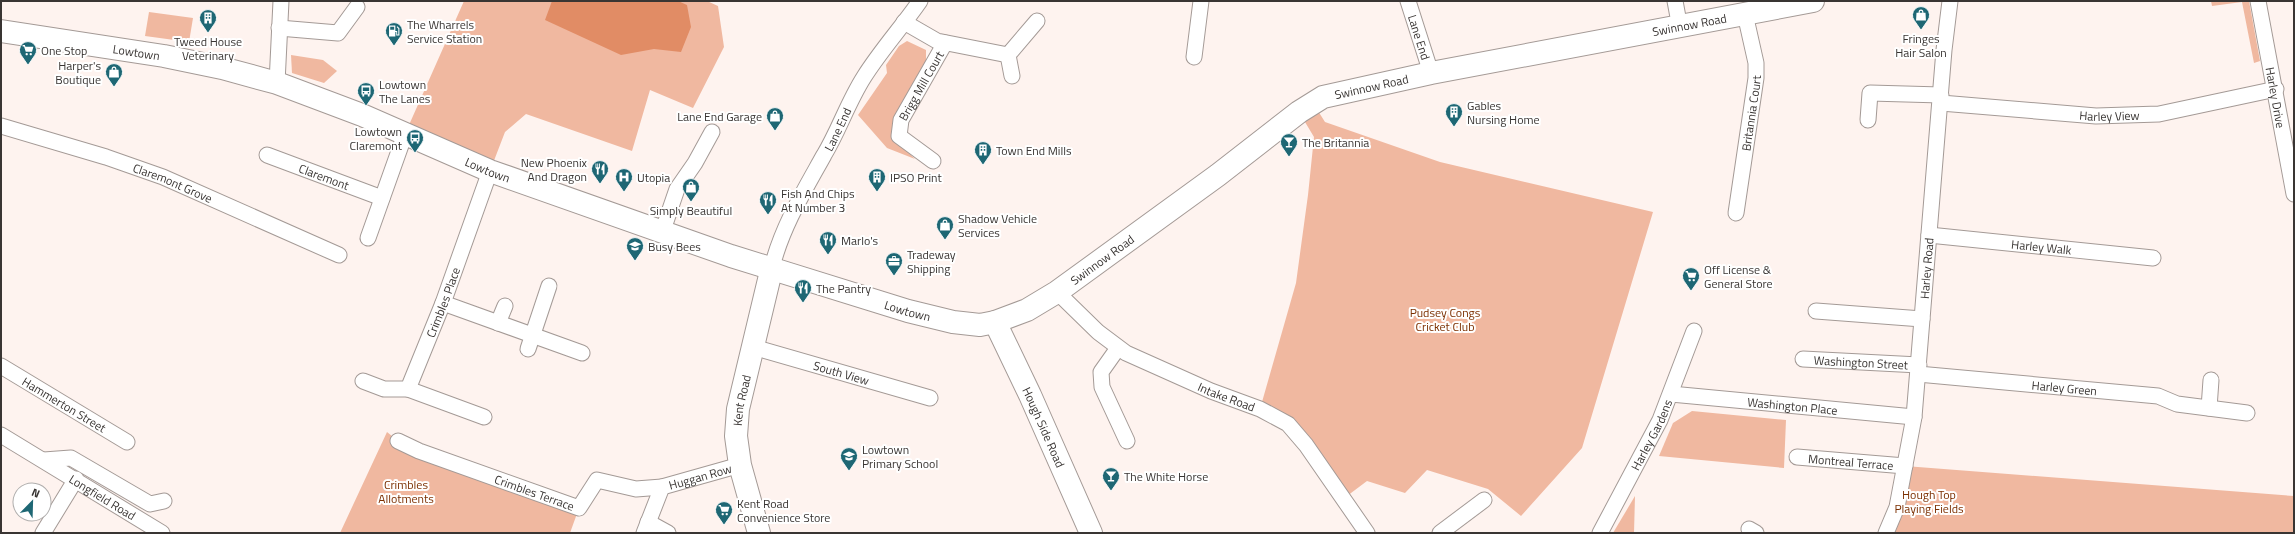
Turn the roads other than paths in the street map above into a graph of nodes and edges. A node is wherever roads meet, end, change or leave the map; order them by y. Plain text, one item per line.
1 (281, 1) edge
2 (1201, 1) edge
3 (1408, 1) edge
4 (1675, 1) edge
5 (1813, 1) edge
6 (1950, 1) edge
7 (2258, 1) edge
8 (914, 3) edge
9 (357, 8) dead end
10 (1745, 14) junction
11 (1037, 21) dead end
12 (904, 22) junction
13 (279, 28) junction
14 (1680, 28) junction
15 (1, 31) edge
16 (945, 43) junction
17 (1008, 55) junction
18 (1194, 57) dead end
19 (1430, 73) junction
20 (1012, 76) dead end
21 (277, 83) junction
22 (2276, 89) junction
23 (1941, 99) junction
24 (1868, 120) dead end
25 (1, 126) edge
26 (712, 132) dead end
27 (405, 134) junction
28 (267, 155) dead end
29 (933, 161) dead end
30 (490, 171) junction
31 (2294, 194) edge
32 (382, 198) junction
33 (1736, 213) dead end
34 (663, 230) junction
35 (1929, 235) junction
36 (368, 238) dead end
37 (339, 255) dead end
38 (2153, 258) dead end
39 (772, 267) junction
40 (549, 286) dead end
41 (1057, 292) junction
42 (443, 303) junction
43 (504, 306) dead end
44 (1816, 311) dead end
45 (1922, 319) junction
46 (995, 322) junction
47 (498, 323) junction
48 (1694, 331) dead end
49 (531, 342) junction
50 (753, 347) junction
51 (1118, 348) junction
52 (582, 353) dead end
53 (1803, 359) dead end
54 (1, 366) edge
55 (1919, 369) junction
56 (2212, 380) dead end
57 (362, 381) dead end
58 (408, 389) junction
59 (1671, 394) junction
60 (930, 398) dead end
61 (2208, 408) junction
62 (2248, 413) dead end
63 (484, 417) dead end
64 (1914, 417) junction
65 (1, 435) edge
66 (398, 441) dead end
67 (1127, 441) dead end
68 (127, 442) dead end
69 (1797, 457) dead end
70 (44, 460) junction
71 (740, 465) junction
72 (1905, 466) junction
73 (76, 480) junction
74 (662, 487) junction
75 (1484, 500) dead end
76 (164, 501) dead end
77 (646, 528) edge
78 (44, 533) edge
79 (162, 533) edge
80 (668, 533) edge
81 (759, 533) edge
82 (1091, 533) edge
83 (1367, 533) edge
84 (1440, 533) edge
85 (1600, 533) edge
86 (1886, 533) edge

1 - 13 street
2 - 18 street
3 - 19 street, Lane End
4 - 14 street
5 - 10 main road, Swinnow Road
6 - 23 street, Harley Road
7 - 22 street, Harley Drive
8 - 12 street, Lane End
9 - 13 street
10 - 14 main road, Swinnow Road
10 - 33 street, Britannia Court
11 - 17 street
12 - 16 street
12 - 39 street, Lane End
13 - 21 street
14 - 19 main road, Swinnow Road
15 - 21 main road, Lowtown
16 - 17 street
16 - 29 street, Brigg Mill Court
17 - 20 street
19 - 41 main road, Swinnow Road
21 - 27 main road, Lowtown
22 - 23 street, Harley View
22 - 31 street, Harley Drive
23 - 24 street, Harley View
23 - 35 street, Harley Road
25 - 37 street, Claremont Grove
26 - 34 street
27 - 30 main road, Lowtown
27 - 32 street
28 - 32 street, Claremont
30 - 34 main road, Lowtown
30 - 42 street, Crimbles Place
32 - 36 street
34 - 39 main road, Lowtown
35 - 38 street, Harley Walk
35 - 45 street, Harley Road
39 - 46 main road, Lowtown
39 - 50 main road, Kent Road
40 - 49 street
41 - 46 main road, Swinnow Road
41 - 51 street, Intake Road
42 - 47 street
42 - 58 street, Crimbles Place
43 - 47 street
44 - 45 street
45 - 55 street, Harley Road
46 - 82 main road, Hough Side Road
47 - 49 street
48 - 59 street, Harley Gardens
49 - 52 street
50 - 60 street, South View
50 - 71 main road, Kent Road
51 - 67 street
51 - 83 street, Intake Road
53 - 55 street, Washington Street
54 - 68 street, Hammerton Street
55 - 61 street, Harley Green
55 - 64 street, Harley Road
56 - 61 street
57 - 58 street
58 - 63 street
59 - 64 street, Washington Place
59 - 85 street, Harley Gardens
61 - 62 street, Harley Green
64 - 72 street, Harley Road
65 - 70 street, Longfield Road
66 - 74 street, Crimbles Terrace
69 - 72 street, Montreal Terrace
70 - 73 street, Longfield Road
70 - 76 street, Longfield Road
71 - 74 street, Huggan Row
71 - 81 main road, Kent Road
72 - 86 street, Harley Road
73 - 78 street
73 - 79 street, Longfield Road
74 - 77 street, Huggan Row
75 - 84 street
77 - 80 street

